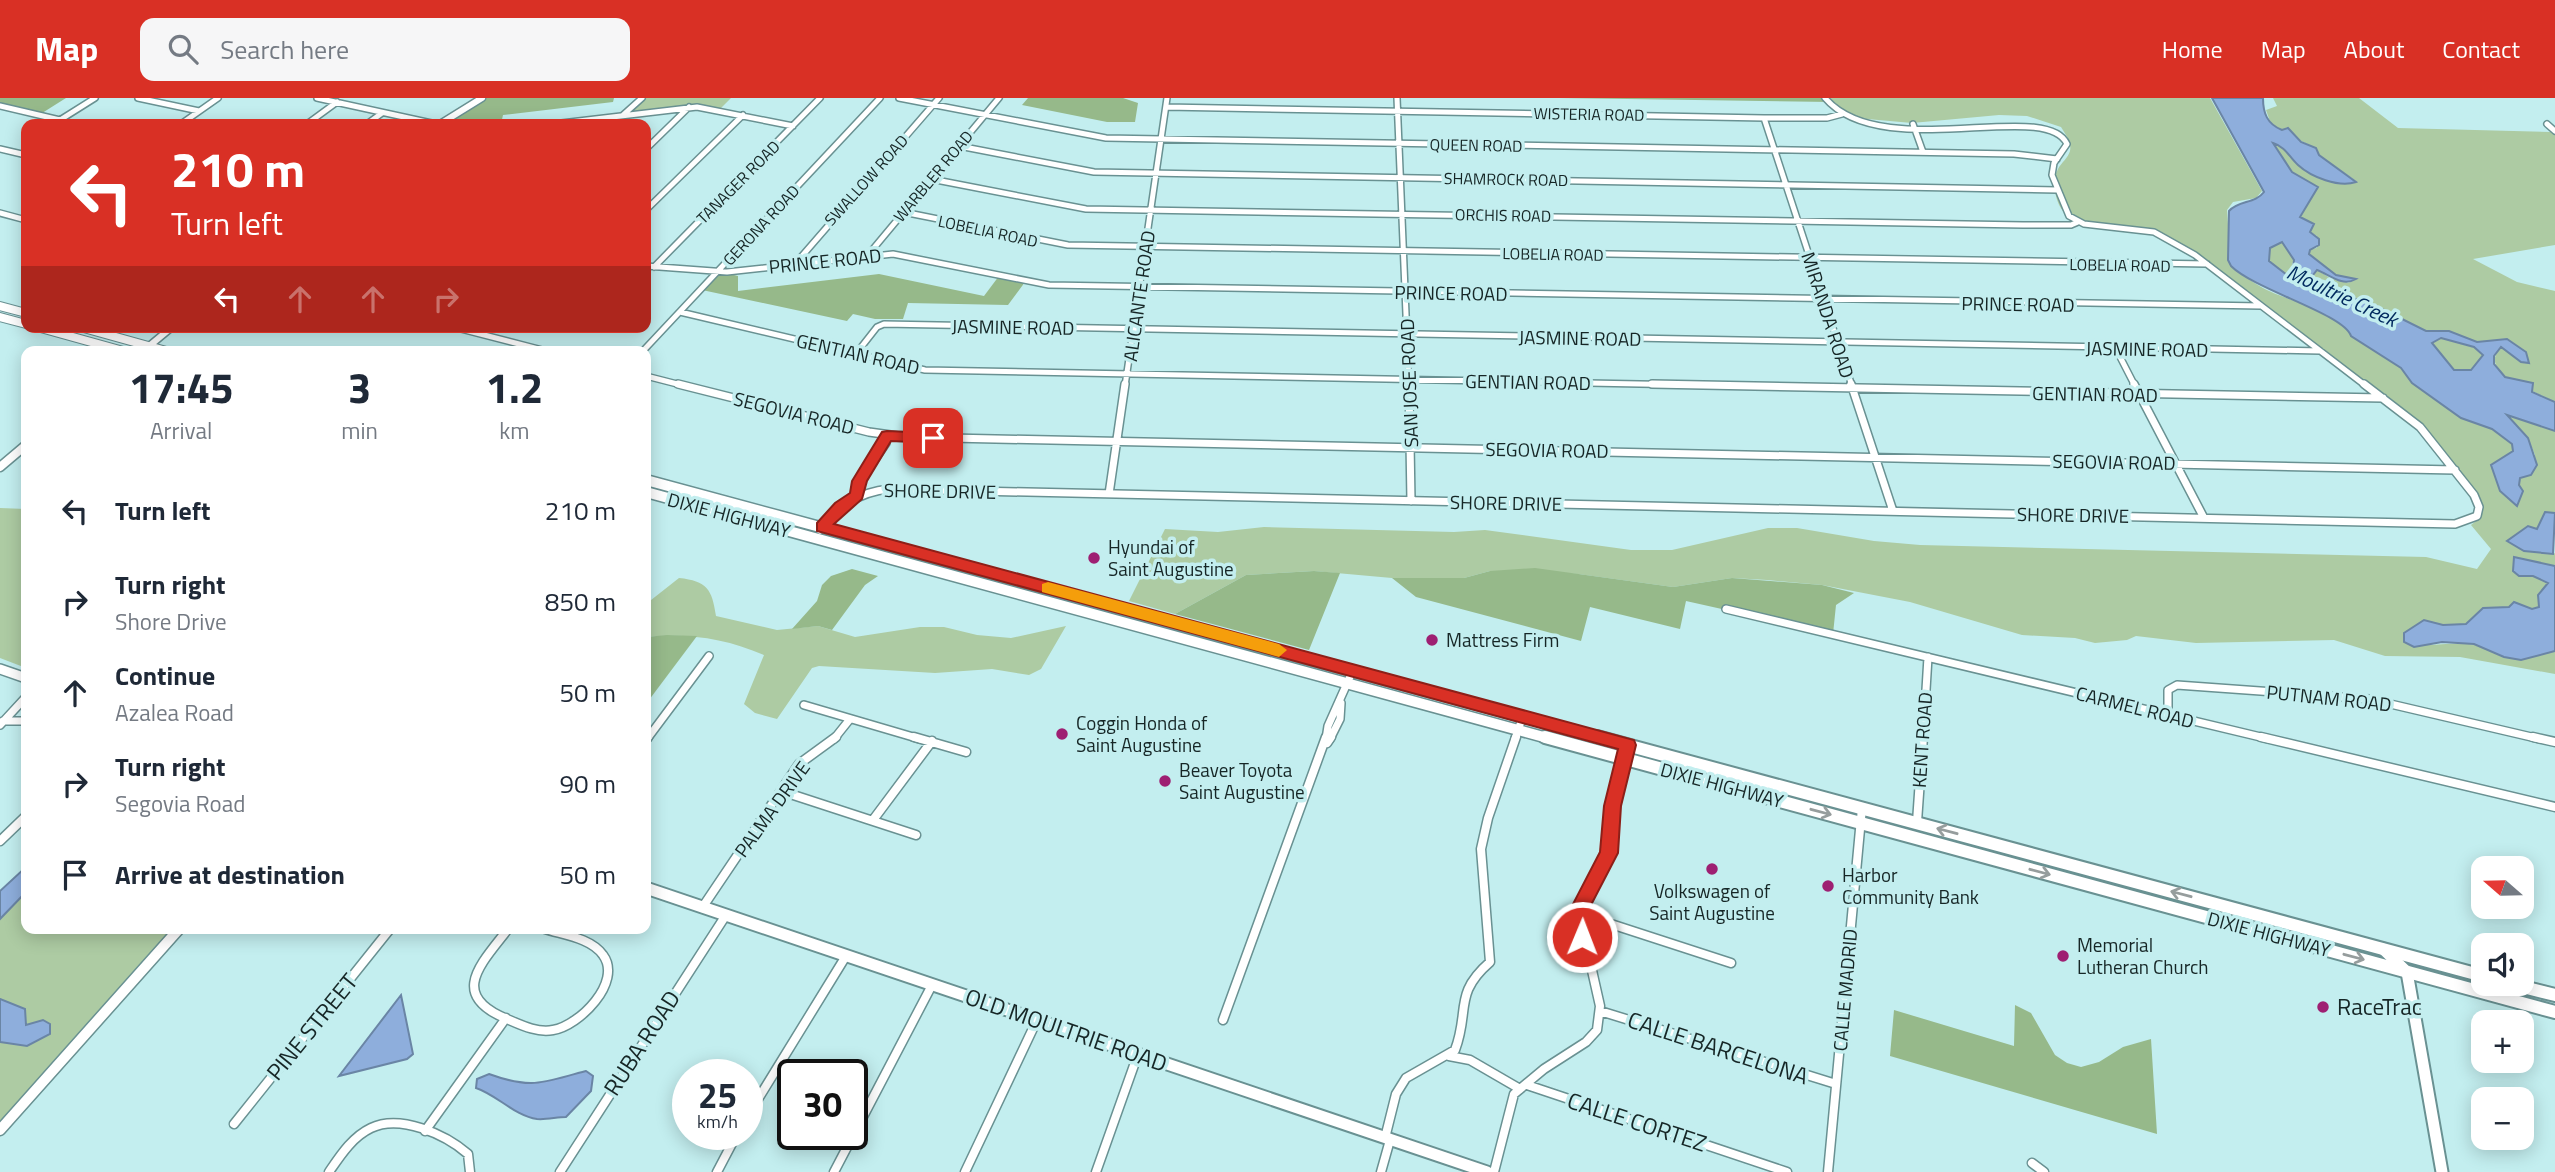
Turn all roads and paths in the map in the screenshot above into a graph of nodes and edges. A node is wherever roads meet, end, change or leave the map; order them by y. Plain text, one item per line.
1 (95, 98) edge
2 (138, 98) edge
3 (218, 98) edge
4 (317, 98) edge
5 (482, 98) edge
6 (642, 98) edge
7 (820, 98) edge
8 (880, 98) edge
9 (899, 98) edge
10 (940, 98) edge
11 (999, 98) edge
12 (1167, 98) edge
13 (1398, 98) edge
14 (1825, 98) edge
15 (337, 102) junction
16 (933, 105) junction
17 (0, 106) edge
18 (690, 107) junction
19 (1166, 107) junction
20 (199, 111) junction
21 (1398, 111) junction
22 (382, 113) junction
23 (1842, 114) junction
24 (743, 115) junction
25 (985, 115) junction
26 (622, 116) junction
27 (1764, 118) junction
28 (56, 119) edge
29 (62, 119) edge
30 (188, 119) edge
31 (313, 119) edge
32 (374, 119) edge
33 (413, 119) edge
34 (446, 119) edge
35 (596, 119) edge
36 (619, 119) edge
37 (1985, 119) dead end
38 (1913, 124) junction
39 (2053, 124) dead end
40 (2547, 124) dead end
41 (793, 126) junction
42 (2555, 131) edge
43 (1162, 139) junction
44 (651, 144) edge
45 (1399, 144) junction
46 (959, 146) junction
47 (0, 149) edge
48 (1775, 150) junction
49 (1923, 152) junction
50 (21, 154) edge
51 (2057, 159) junction
52 (1157, 173) junction
53 (1400, 177) junction
54 (931, 179) junction
55 (1786, 184) junction
56 (2057, 190) junction
57 (651, 205) edge
58 (1152, 209) junction
59 (903, 212) junction
60 (0, 213) edge
61 (1402, 214) junction
62 (21, 219) edge
63 (1797, 221) junction
64 (2078, 222) junction
65 (1146, 247) junction
66 (1404, 252) junction
67 (868, 255) junction
68 (1810, 260) junction
69 (795, 264) junction
70 (2207, 264) junction
71 (651, 267) edge
72 (654, 267) junction
73 (718, 272) junction
74 (1140, 286) junction
75 (1405, 292) junction
76 (1824, 300) junction
77 (0, 306) edge
78 (2262, 306) junction
79 (21, 312) edge
80 (680, 313) junction
81 (0, 317) edge
82 (21, 323) edge
83 (1134, 329) junction
84 (59, 333) edge
85 (98, 333) edge
86 (165, 333) edge
87 (476, 333) edge
88 (1407, 334) junction
89 (1838, 343) junction
90 (105, 346) edge
91 (137, 346) edge
92 (150, 346) edge
93 (527, 346) edge
94 (648, 346) edge
95 (2116, 349) junction
96 (2320, 351) junction
97 (855, 355) junction
98 (1128, 374) junction
99 (651, 377) edge
100 (1409, 380) junction
101 (1852, 389) junction
102 (2140, 395) junction
103 (2384, 398) junction
104 (887, 436) junction
105 (1118, 441) junction
106 (1412, 447) junction
107 (21, 449) edge
108 (1875, 457) junction
109 (2176, 464) junction
110 (0, 467) edge
111 (2455, 470) junction
112 (651, 481) edge
113 (678, 489) junction
114 (651, 493) edge
115 (1109, 494) junction
116 (857, 495) junction
117 (669, 498) junction
118 (1411, 501) junction
119 (1892, 511) junction
120 (2204, 518) junction
121 (823, 527) junction
122 (814, 538) junction
123 (1040, 586) junction
124 (1033, 597) junction
125 (1726, 609) dead end
126 (1224, 636) junction
127 (1219, 648) junction
128 (709, 656) dead end
129 (1928, 657) junction
130 (0, 669) edge
131 (1353, 670) junction
132 (21, 676) edge
133 (1349, 683) junction
134 (21, 702) edge
135 (804, 705) dead end
136 (2168, 715) junction
137 (1523, 716) junction
138 (850, 719) junction
139 (21, 721) edge
140 (1, 723) edge
141 (1518, 730) junction
142 (651, 733) edge
143 (932, 741) junction
144 (2555, 742) edge
145 (1628, 745) junction
146 (966, 752) dead end
147 (1624, 758) junction
148 (781, 791) junction
149 (2555, 807) edge
150 (1862, 808) junction
151 (873, 820) junction
152 (21, 821) edge
153 (1917, 822) junction
154 (1861, 823) junction
155 (916, 835) dead end
156 (0, 841) edge
157 (2105, 873) junction
158 (651, 890) edge
159 (2120, 894) junction
160 (702, 908) junction
161 (1580, 914) junction
162 (726, 915) junction
163 (175, 934) edge
164 (386, 934) edge
165 (504, 934) edge
166 (559, 934) edge
167 (2383, 949) junction
168 (846, 956) junction
169 (1731, 962) dead end
170 (2407, 972) junction
171 (2471, 973) edge
172 (932, 985) junction
173 (2534, 990) edge
174 (2555, 995) edge
175 (1600, 1011) junction
176 (2555, 1012) edge
177 (506, 1018) junction
178 (1037, 1020) junction
179 (1223, 1020) dead end
180 (1138, 1054) junction
181 (1450, 1056) junction
182 (1836, 1084) junction
183 (1523, 1087) junction
184 (763, 1091) edge
185 (234, 1124) dead end
186 (0, 1130) edge
187 (425, 1131) junction
188 (1388, 1139) junction
189 (729, 1150) edge
190 (2032, 1163) dead end
191 (329, 1172) edge
192 (470, 1172) edge
193 (559, 1172) edge
194 (717, 1172) edge
195 (834, 1172) edge
196 (965, 1172) edge
197 (1096, 1172) edge
198 (1381, 1172) edge
199 (1487, 1172) edge
200 (1494, 1172) edge
201 (1787, 1172) edge
202 (1828, 1172) edge
203 (2044, 1172) edge
204 (2442, 1172) edge

1 - 29 street
2 - 20 street
3 - 20 street
4 - 15 street
5 - 34 street
6 - 26 street
7 - 41 street, TANAGER ROAD
8 - 73 street, GERONA ROAD
9 - 16 street, QUEEN ROAD
10 - 16 street, SWALLOW ROAD
11 - 25 street, WARBLER ROAD
12 - 19 street, ALICANTE ROAD
13 - 21 street, SAN JOSE ROAD
14 - 23 street
15 - 22 street
15 - 31 street
16 - 25 street, QUEEN ROAD
16 - 69 street, SWALLOW ROAD
17 - 28 street
18 - 24 street
18 - 26 street
18 - 44 street
19 - 21 street, WISTERIA ROAD
19 - 43 street, ALICANTE ROAD
20 - 30 street
21 - 27 street, WISTERIA ROAD
21 - 45 street, SAN JOSE ROAD
22 - 32 street
22 - 33 street
23 - 27 street, WISTERIA ROAD
23 - 38 street
24 - 41 street
24 - 57 street
25 - 43 street, QUEEN ROAD
25 - 46 street, WARBLER ROAD
26 - 35 street
26 - 36 street
27 - 48 street, MIRANDA ROAD
37 - 38 street
38 - 49 street
39 - 51 street
40 - 42 street
41 - 72 street, TANAGER ROAD
43 - 45 street, QUEEN ROAD
43 - 52 street, ALICANTE ROAD
45 - 48 street, QUEEN ROAD
45 - 53 street, SAN JOSE ROAD
46 - 52 street, SHAMROCK ROAD
46 - 54 street, WARBLER ROAD
47 - 50 street
48 - 49 street, QUEEN ROAD
48 - 55 street, MIRANDA ROAD
49 - 51 street, QUEEN ROAD
51 - 56 street
52 - 53 street, SHAMROCK ROAD
52 - 58 street, ALICANTE ROAD
53 - 55 street, SHAMROCK ROAD
53 - 61 street, SAN JOSE ROAD
54 - 58 street, ORCHIS ROAD
54 - 59 street, WARBLER ROAD
55 - 56 street, SHAMROCK ROAD
55 - 63 street, MIRANDA ROAD
56 - 64 street
58 - 61 street, ORCHIS ROAD
58 - 65 street, ALICANTE ROAD
59 - 65 street, LOBELIA ROAD
59 - 67 street, WARBLER ROAD
60 - 62 street
61 - 63 street, ORCHIS ROAD
61 - 66 street, SAN JOSE ROAD
63 - 64 street, ORCHIS ROAD
63 - 68 street, MIRANDA ROAD
64 - 70 street, SHORE DRIVE
65 - 66 street, LOBELIA ROAD
65 - 74 street, ALICANTE ROAD
66 - 68 street, LOBELIA ROAD
66 - 75 street, SAN JOSE ROAD
67 - 69 street, PRINCE ROAD
67 - 74 street, PRINCE ROAD
68 - 70 street, LOBELIA ROAD
68 - 76 street, MIRANDA ROAD
69 - 73 street, PRINCE ROAD
70 - 78 street, SHORE DRIVE
71 - 72 street, PRINCE ROAD
72 - 73 street, PRINCE ROAD
73 - 80 street, GERONA ROAD
74 - 75 street, PRINCE ROAD
74 - 83 street, ALICANTE ROAD
75 - 76 street, PRINCE ROAD
75 - 88 street, SAN JOSE ROAD
76 - 78 street, PRINCE ROAD
76 - 89 street, MIRANDA ROAD
77 - 79 main road
78 - 96 street, SHORE DRIVE
80 - 94 street, GERONA ROAD
80 - 97 street, GENTIAN ROAD
81 - 82 main road
83 - 88 street, JASMINE ROAD
83 - 97 street, JASMINE ROAD
83 - 98 street, ALICANTE ROAD
84 - 90 main road
85 - 91 main road
86 - 92 street
87 - 93 street
88 - 89 street, JASMINE ROAD
88 - 100 street, SAN JOSE ROAD
89 - 95 street, JASMINE ROAD
89 - 101 street, MIRANDA ROAD
95 - 96 street, JASMINE ROAD
95 - 102 street
96 - 103 street, SHORE DRIVE
97 - 98 street, GENTIAN ROAD
98 - 100 street, GENTIAN ROAD
98 - 105 street, ALICANTE ROAD
99 - 104 street, SEGOVIA ROAD
100 - 101 street, GENTIAN ROAD
100 - 106 street, SAN JOSE ROAD
101 - 102 street, GENTIAN ROAD
101 - 108 street, MIRANDA ROAD
102 - 103 street, GENTIAN ROAD
102 - 109 street
103 - 111 street, SHORE DRIVE
104 - 105 street, SEGOVIA ROAD
104 - 116 street
105 - 106 street, SEGOVIA ROAD
105 - 115 street, ALICANTE ROAD
106 - 108 street, SEGOVIA ROAD
106 - 118 street, SAN JOSE ROAD
107 - 110 street
108 - 109 street, SEGOVIA ROAD
108 - 119 street, MIRANDA ROAD
109 - 111 street, SEGOVIA ROAD
109 - 120 street
111 - 120 street, SHORE DRIVE
112 - 113 main road
113 - 117 main road
113 - 121 main road
114 - 117 main road, DIXIE HIGHWAY
115 - 116 street, SHORE DRIVE
115 - 118 street, SHORE DRIVE
116 - 121 street, SHORE DRIVE
117 - 122 main road, DIXIE HIGHWAY
118 - 119 street, SHORE DRIVE
119 - 120 street, SHORE DRIVE
121 - 122 street, SHORE DRIVE
121 - 123 main road
122 - 124 main road, DIXIE HIGHWAY
123 - 124 main road
123 - 126 main road
124 - 127 main road, DIXIE HIGHWAY
125 - 129 street, CARMEL ROAD
126 - 127 main road
126 - 131 main road
127 - 133 main road, DIXIE HIGHWAY
128 - 142 street
129 - 136 street, CARMEL ROAD
129 - 153 street, KENT ROAD
130 - 132 main road
131 - 133 street
131 - 137 main road
133 - 141 main road, DIXIE HIGHWAY
133 - 179 street
134 - 140 street
135 - 138 street
136 - 144 street, PUTNAM ROAD
136 - 149 street, CARMEL ROAD
137 - 141 street
137 - 145 main road
138 - 143 street
138 - 148 street, PALMA DRIVE
139 - 140 street
141 - 147 main road, DIXIE HIGHWAY
141 - 181 street
143 - 146 street
143 - 151 street
145 - 147 street
145 - 150 main road
147 -> 154 main road, DIXIE HIGHWAY
147 - 161 street
148 - 151 street
148 - 160 street, PALMA DRIVE
150 - 153 main road
150 - 154 street, CALLE MADRID
151 - 155 street
152 - 156 street
157 -> 153 main road
154 -> 159 main road, DIXIE HIGHWAY
154 - 182 street, CALLE MADRID
157 - 159 street
167 -> 157 main road
158 - 160 main road, OLD MOULTRIE ROAD
159 -> 170 main road, DIXIE HIGHWAY
160 - 162 main road, OLD MOULTRIE ROAD
161 - 169 street
161 - 175 street
162 - 168 main road, OLD MOULTRIE ROAD
162 - 193 street, RUBA ROAD
163 - 186 street
164 - 185 street, PINE STREET
165 - 177 street
166 - 177 street
167 - 170 main road
167 - 171 main road
168 - 172 main road, OLD MOULTRIE ROAD
168 - 184 street
170 - 176 main road, DIXIE HIGHWAY
170 - 204 main road
172 - 178 main road, OLD MOULTRIE ROAD
172 - 195 street
173 - 174 main road
175 - 182 street, CALLE BARCELONA
175 - 183 street
177 - 187 street
178 - 180 main road, OLD MOULTRIE ROAD
178 - 196 street
180 - 188 main road, OLD MOULTRIE ROAD
180 - 197 street
181 - 183 street, CALLE CORTEZ
181 - 188 street
182 - 202 street, CALLE MADRID
183 - 200 street
183 - 201 street, CALLE CORTEZ
187 - 191 street
187 - 192 street
188 - 198 street
188 - 199 main road, OLD MOULTRIE ROAD
189 - 194 street
190 - 203 street

